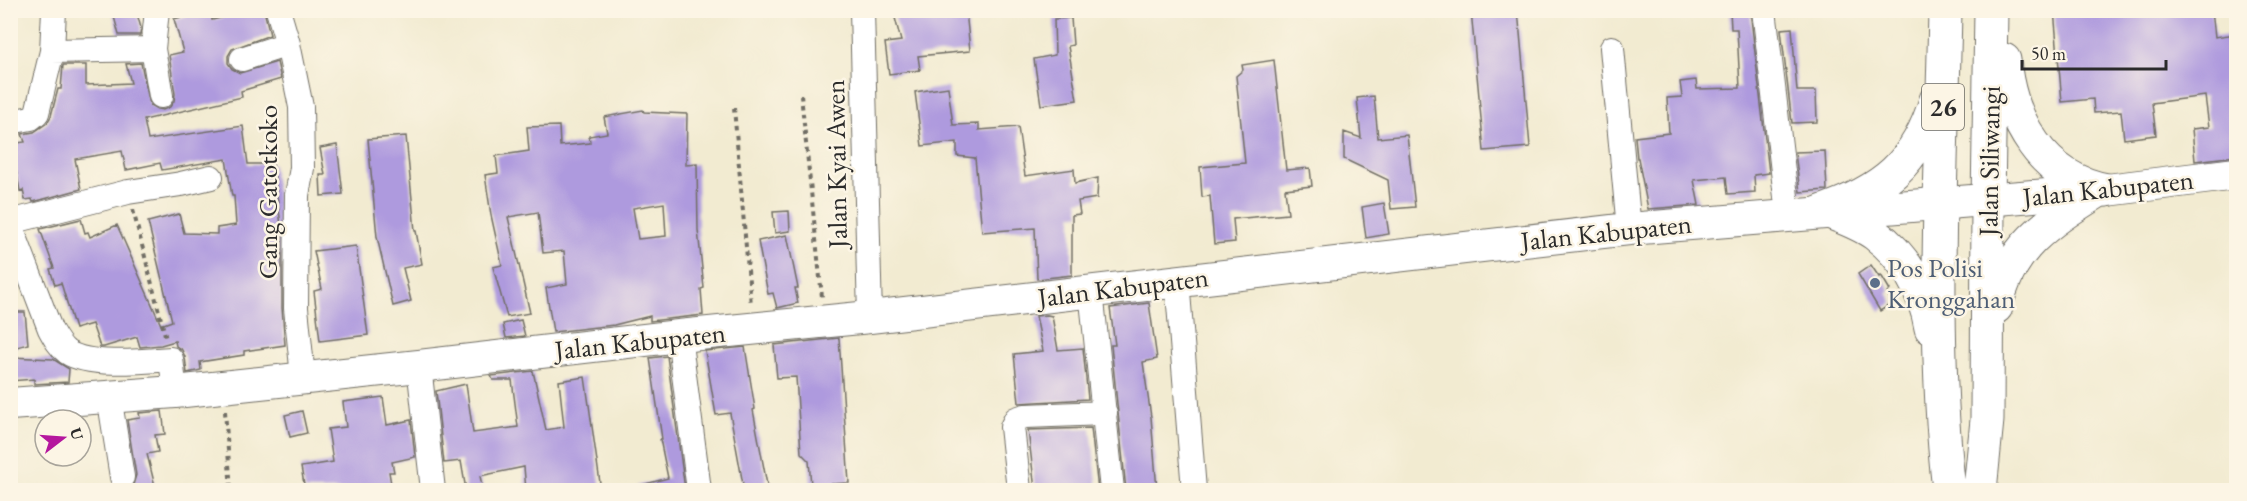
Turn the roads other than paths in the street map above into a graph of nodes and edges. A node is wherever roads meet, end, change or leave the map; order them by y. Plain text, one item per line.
1 (54, 10) edge
2 (158, 10) edge
3 (278, 10) edge
4 (862, 10) edge
5 (1764, 10) edge
6 (1945, 10) edge
7 (1991, 10) edge
8 (2000, 10) edge
9 (288, 44) junction
10 (1612, 48) dead end
11 (153, 49) junction
12 (52, 51) junction
13 (1944, 55) junction
14 (242, 59) dead end
15 (161, 96) dead end
16 (10, 122) edge
17 (2236, 174) edge
18 (211, 177) dead end
19 (2102, 190) junction
20 (1988, 201) junction
21 (1941, 204) junction
22 (1825, 212) junction
23 (1788, 214) junction
24 (10, 223) edge
25 (1629, 229) junction
26 (1177, 280) junction
27 (1091, 291) junction
28 (870, 317) junction
29 (679, 336) junction
30 (419, 366) junction
31 (1987, 368) junction
32 (303, 377) junction
33 (175, 392) junction
34 (109, 396) junction
35 (10, 404) edge
36 (1105, 413) junction
37 (1941, 419) junction
38 (1988, 420) junction
39 (122, 477) dead end
40 (433, 490) edge
41 (699, 490) edge
42 (1019, 490) edge
43 (1112, 490) edge
44 (1194, 490) edge
45 (1936, 490) edge
46 (1949, 490) edge
47 (1980, 490) edge
48 (1994, 490) edge

1 - 12 street
2 - 11 street
3 - 9 street, Gang Gatotkoko
4 - 28 street, Jalan Kyai Awen
5 - 23 street
6 - 13 highway, Jalan Siliwangi / 26
7 - 20 highway, Jalan Siliwangi / 26
8 - 19 highway
9 - 14 street
9 - 32 street, Gang Gatotkoko
10 - 25 street
11 - 12 street
11 - 15 street
12 - 16 street
13 - 21 highway, Jalan Siliwangi / 26
13 - 22 highway
17 - 19 main road, Jalan Kabupaten
18 - 24 street
19 - 20 main road, Jalan Kabupaten
19 - 31 highway
20 - 21 main road, Jalan Kabupaten
20 - 31 highway, Jalan Siliwangi / 26
21 - 22 main road, Jalan Kabupaten
21 - 37 highway, Jalan Siliwangi / 26
22 - 23 main road, Jalan Kabupaten
22 - 37 highway
23 - 25 main road, Jalan Kabupaten
24 - 33 street
25 - 26 main road, Jalan Kabupaten
26 - 27 main road, Jalan Kabupaten
26 - 44 street
27 - 28 main road, Jalan Kabupaten
27 - 36 street
28 - 29 main road, Jalan Kabupaten
29 - 30 main road, Jalan Kabupaten
29 - 41 street
30 - 32 main road, Jalan Kabupaten
30 - 40 street
31 - 38 highway, Jalan Siliwangi / 26
32 - 33 main road, Jalan Kabupaten
33 - 34 main road, Jalan Kabupaten
34 - 35 main road, Jalan Kabupaten
34 - 39 street
36 - 42 street
36 - 43 street
37 - 45 highway
37 - 46 highway, Jalan Siliwangi / 26
38 - 47 highway, Jalan Siliwangi / 26
38 - 48 highway

